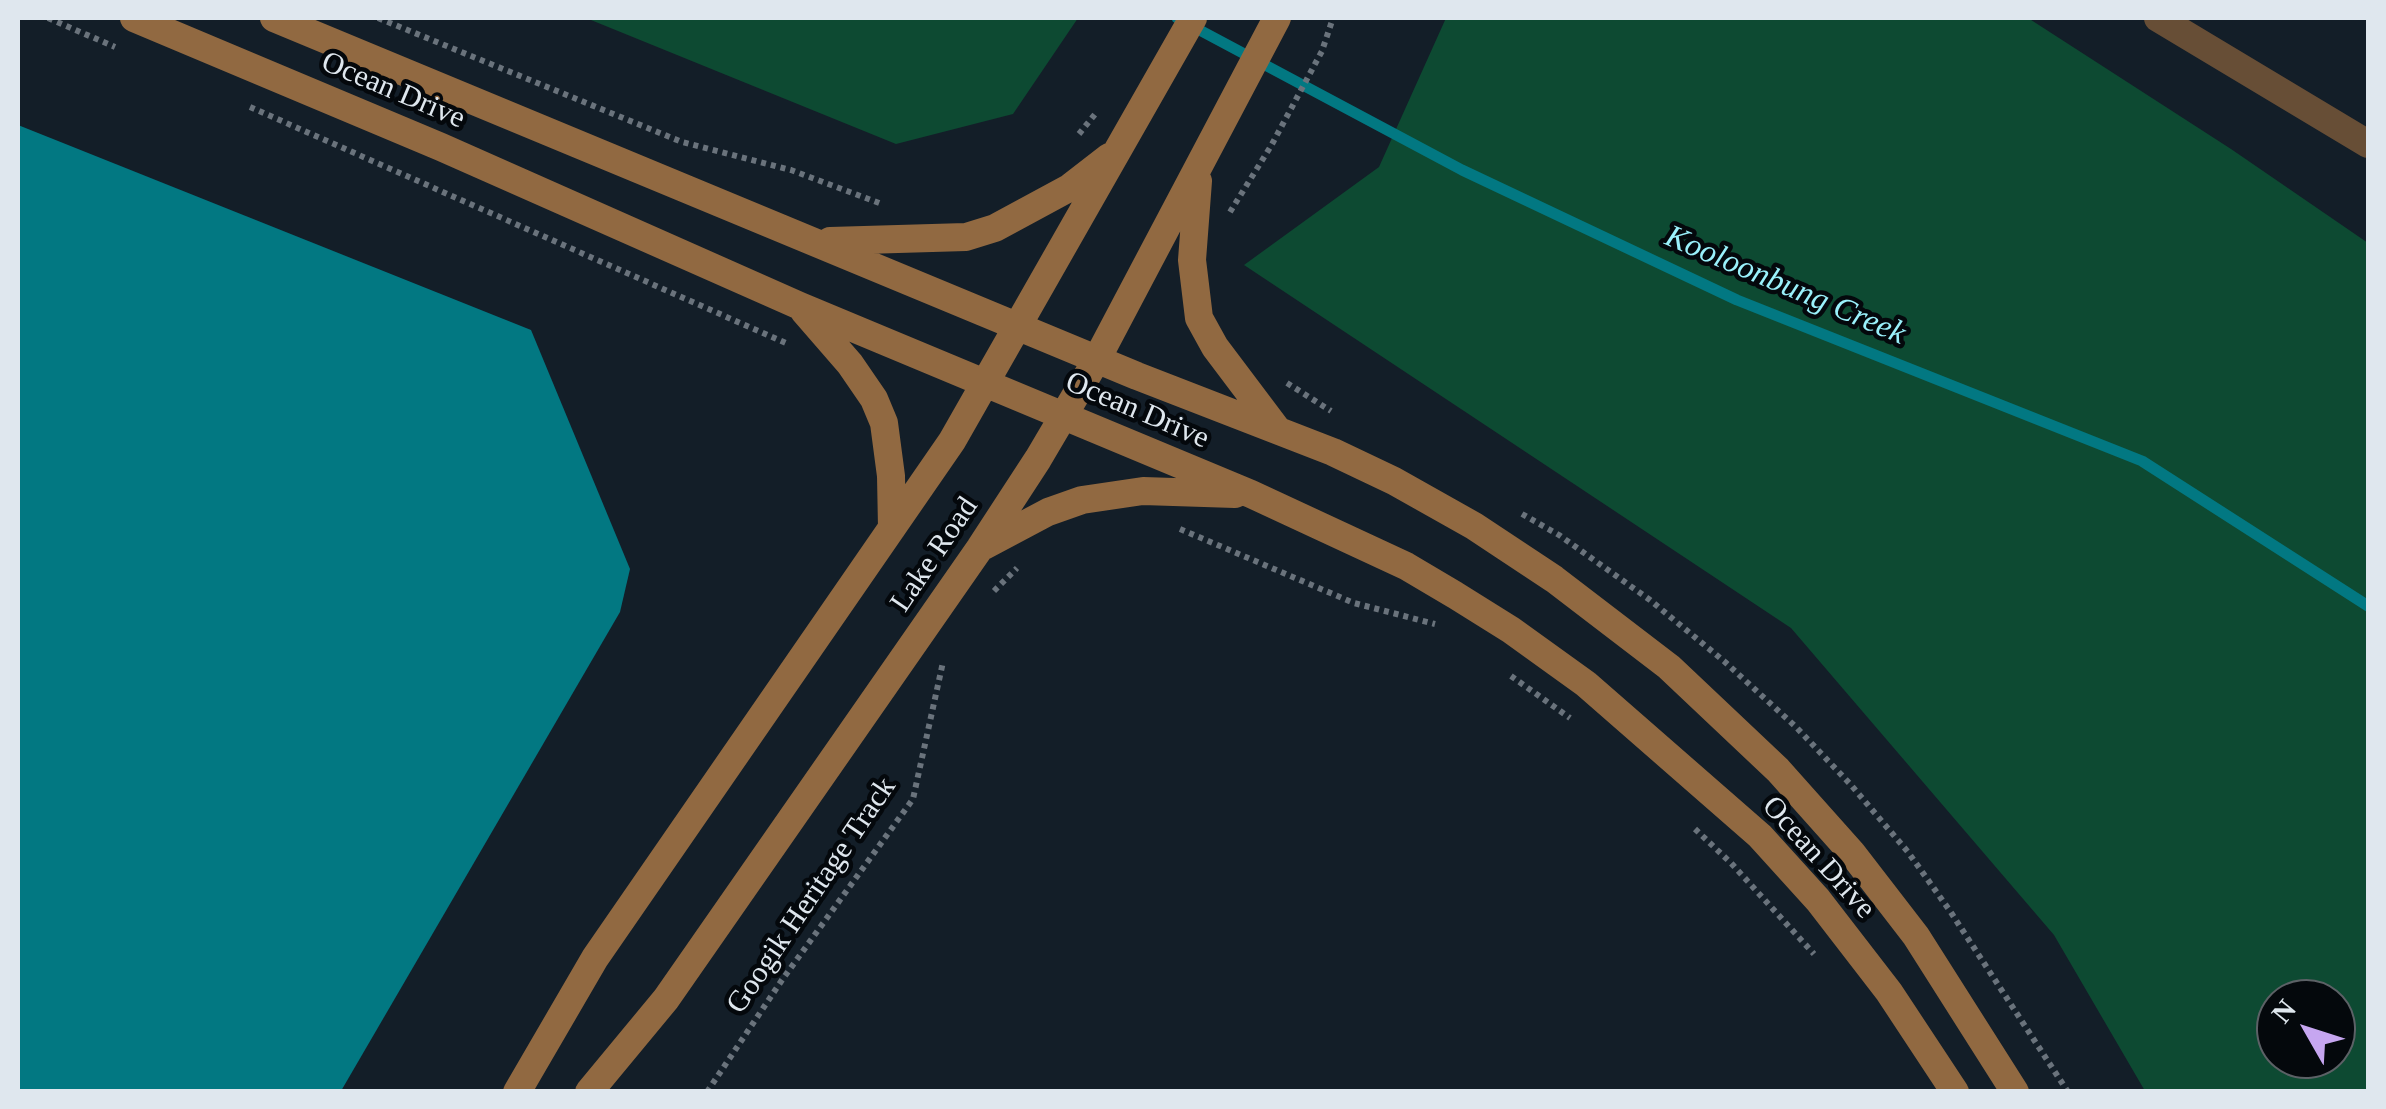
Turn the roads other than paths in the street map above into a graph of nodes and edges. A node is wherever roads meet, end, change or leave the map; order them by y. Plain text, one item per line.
1 (134, 18) edge
2 (274, 18) edge
3 (1193, 18) edge
4 (2158, 18) edge
5 (1275, 21) edge
6 (2368, 144) edge
7 (1120, 149) junction
8 (1199, 170) junction
9 (818, 242) junction
10 (800, 306) junction
11 (1019, 325) junction
12 (1097, 359) junction
13 (986, 383) junction
14 (1064, 415) junction
15 (1278, 430) junction
16 (1251, 494) junction
17 (892, 528) junction
18 (980, 548) junction
19 (517, 1092) edge
20 (589, 1092) edge
21 (1955, 1092) edge
22 (2016, 1092) edge

1 - 10 main road, Ocean Drive
2 - 9 main road, Ocean Drive
3 - 7 main road, Lake Road
4 - 6 street
5 - 8 main road, Lake Road
7 - 9 main road
7 - 11 main road, Lake Road
8 - 12 main road, Lake Road
8 - 15 main road
9 - 11 main road, Ocean Drive
10 - 13 main road, Ocean Drive
10 - 17 main road
11 - 12 main road, Ocean Drive
11 - 13 main road, Lake Road
12 - 14 main road, Lake Road
12 - 15 main road, Ocean Drive
13 - 14 main road, Ocean Drive
13 - 17 main road, Lake Road
14 - 16 main road, Ocean Drive
14 - 18 main road, Lake Road
15 - 22 main road, Ocean Drive
16 - 18 main road
16 - 21 main road, Ocean Drive
17 - 19 main road, Lake Road
18 - 20 main road, Lake Road

